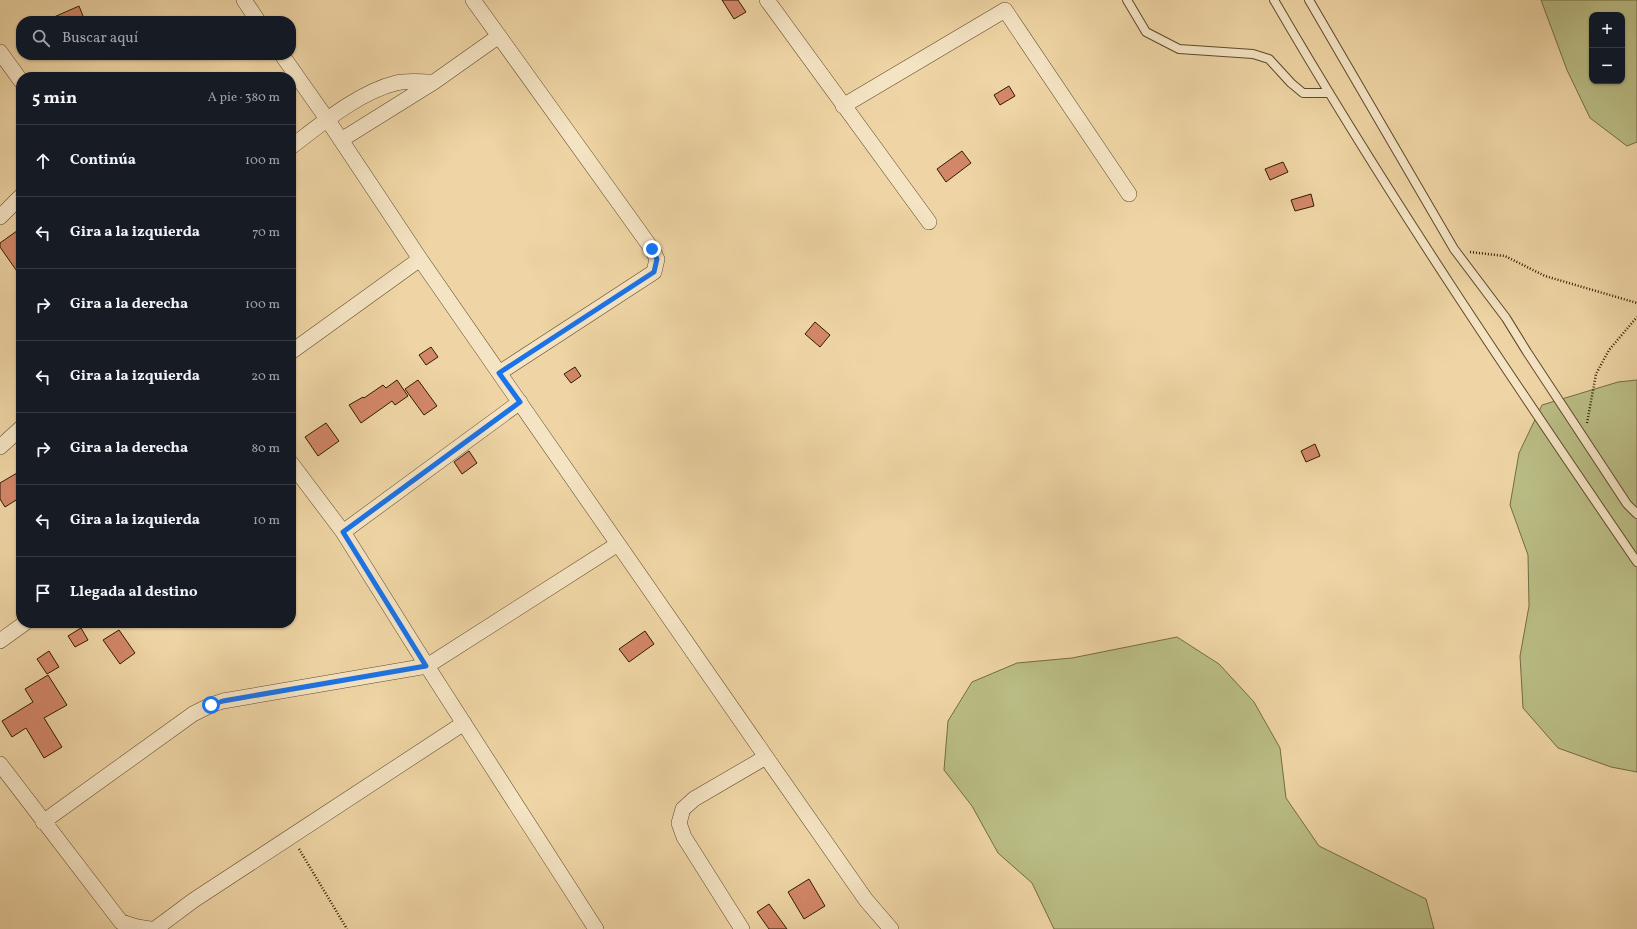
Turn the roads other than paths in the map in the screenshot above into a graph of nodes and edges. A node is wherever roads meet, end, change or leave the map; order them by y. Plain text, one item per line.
1 (244, 0) edge
2 (473, 0) edge
3 (767, 0) edge
4 (1127, 0) edge
5 (1274, 0) edge
6 (1309, 0) edge
7 (255, 16) edge
8 (499, 36) junction
9 (0, 52) edge
10 (286, 60) edge
11 (294, 72) edge
12 (16, 74) edge
13 (296, 75) edge
14 (434, 82) junction
15 (1328, 93) junction
16 (843, 106) junction
17 (327, 119) junction
18 (341, 140) junction
19 (296, 143) edge
20 (1129, 194) dead end
21 (16, 201) edge
22 (0, 217) edge
23 (929, 222) dead end
24 (420, 259) junction
25 (296, 348) edge
26 (499, 373) junction
27 (520, 402) junction
28 (16, 433) edge
29 (0, 447) edge
30 (296, 470) edge
31 (1637, 514) edge
32 (343, 532) junction
33 (618, 544) junction
34 (1637, 562) edge
35 (18, 628) edge
36 (0, 641) edge
37 (426, 666) junction
38 (464, 723) junction
39 (766, 757) junction
40 (0, 764) edge
41 (43, 822) junction
42 (885, 928) edge
43 (150, 929) edge
44 (155, 929) edge
45 (596, 929) edge
46 (742, 929) edge

1 - 7 street
2 - 8 street
3 - 16 street
4 - 15 lane
5 - 15 lane
6 - 31 lane
8 - 14 street
8 - 26 street
9 - 12 street
10 - 11 street
13 - 17 street
14 - 17 street
14 - 18 street
15 - 34 lane
16 - 20 street
16 - 23 street
17 - 18 street
17 - 19 street
18 - 24 street
21 - 22 street
24 - 25 street
24 - 26 street
26 - 27 street
27 - 32 street
27 - 33 street
28 - 29 street
30 - 32 street
32 - 37 street
33 - 37 street
33 - 39 street
35 - 36 street
37 - 38 street
37 - 41 street
38 - 44 street
38 - 45 street
39 - 42 street
39 - 46 street
40 - 41 street
41 - 43 street

